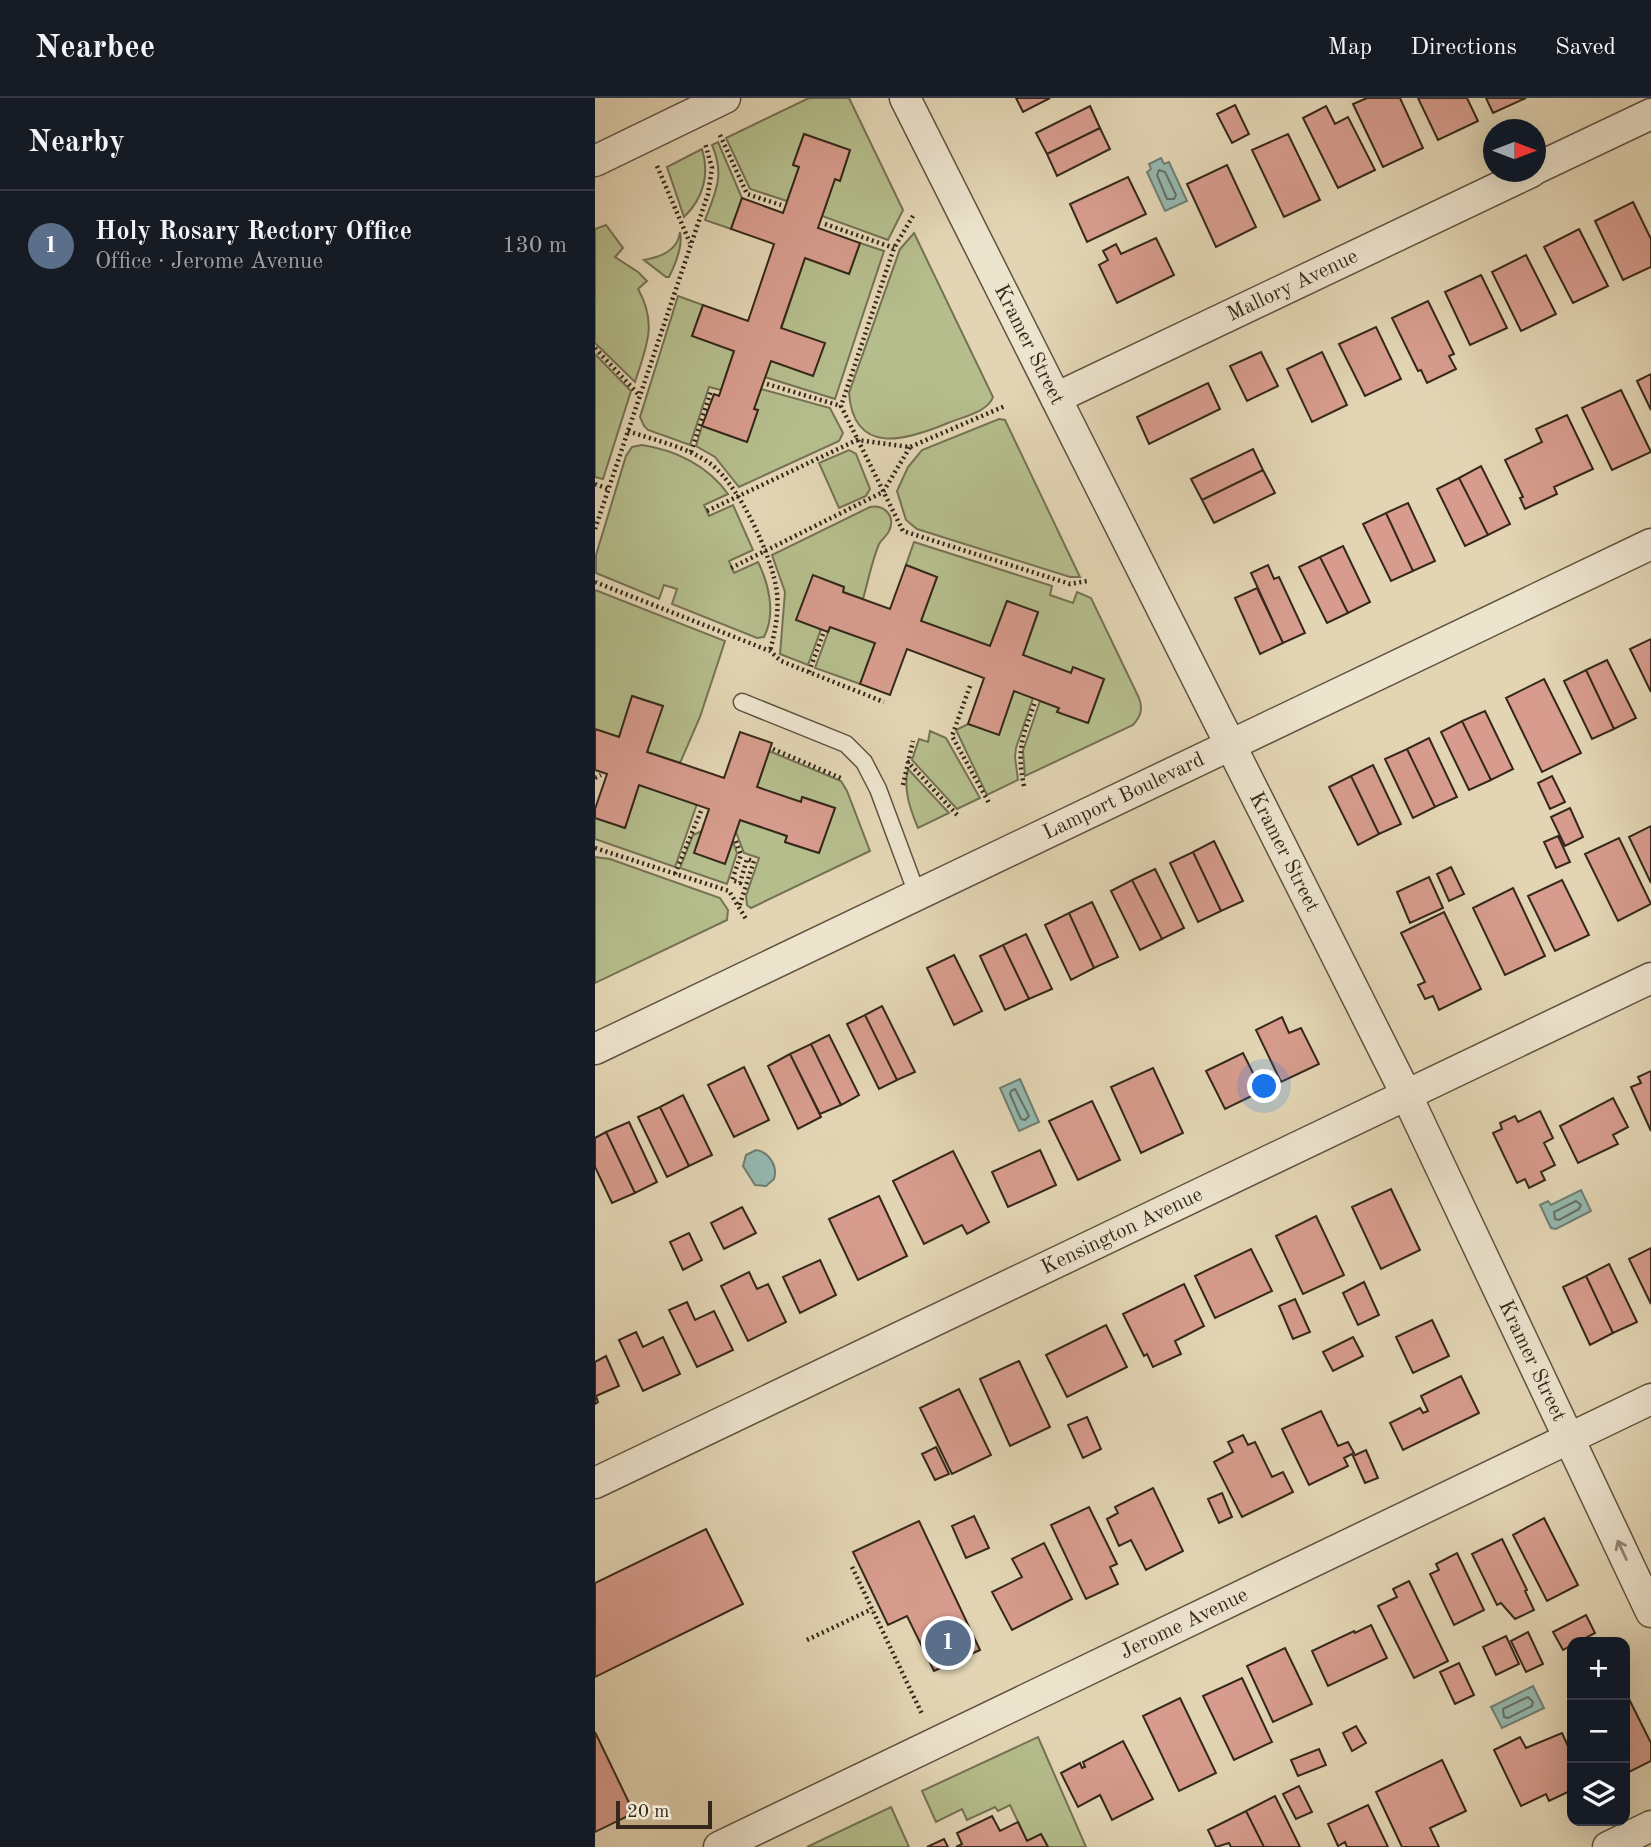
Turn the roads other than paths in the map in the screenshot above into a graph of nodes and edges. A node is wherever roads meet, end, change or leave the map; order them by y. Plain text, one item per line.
1 (725, 98) edge
2 (905, 98) edge
3 (1651, 114) edge
4 (595, 161) edge
5 (1546, 164) edge
6 (1508, 182) edge
7 (1056, 398) junction
8 (1651, 544) edge
9 (742, 702) dead end
10 (1230, 744) junction
11 (917, 894) junction
12 (1651, 978) edge
13 (595, 1049) edge
14 (1406, 1094) junction
15 (1651, 1399) edge
16 (1570, 1438) junction
17 (595, 1483) edge
18 (1651, 1612) edge
19 (1651, 1826) edge
20 (719, 1847) edge
21 (1608, 1847) edge

1 - 4 street
2 - 7 street, Kramer Street
3 - 5 street, Mallory Avenue
6 - 7 street, Mallory Avenue
7 - 10 street, Kramer Street
8 - 10 street, Lamport Boulevard
9 - 11 lane
10 - 11 street, Lamport Boulevard
10 - 14 street, Kramer Street
11 - 13 street, Lamport Boulevard
12 - 14 street, Kensington Avenue
14 - 16 street, Kramer Street
14 - 17 street, Kensington Avenue
15 - 16 street, Jerome Avenue
18 -> 16 street, Kramer Street
16 - 20 street, Jerome Avenue
19 - 21 street

